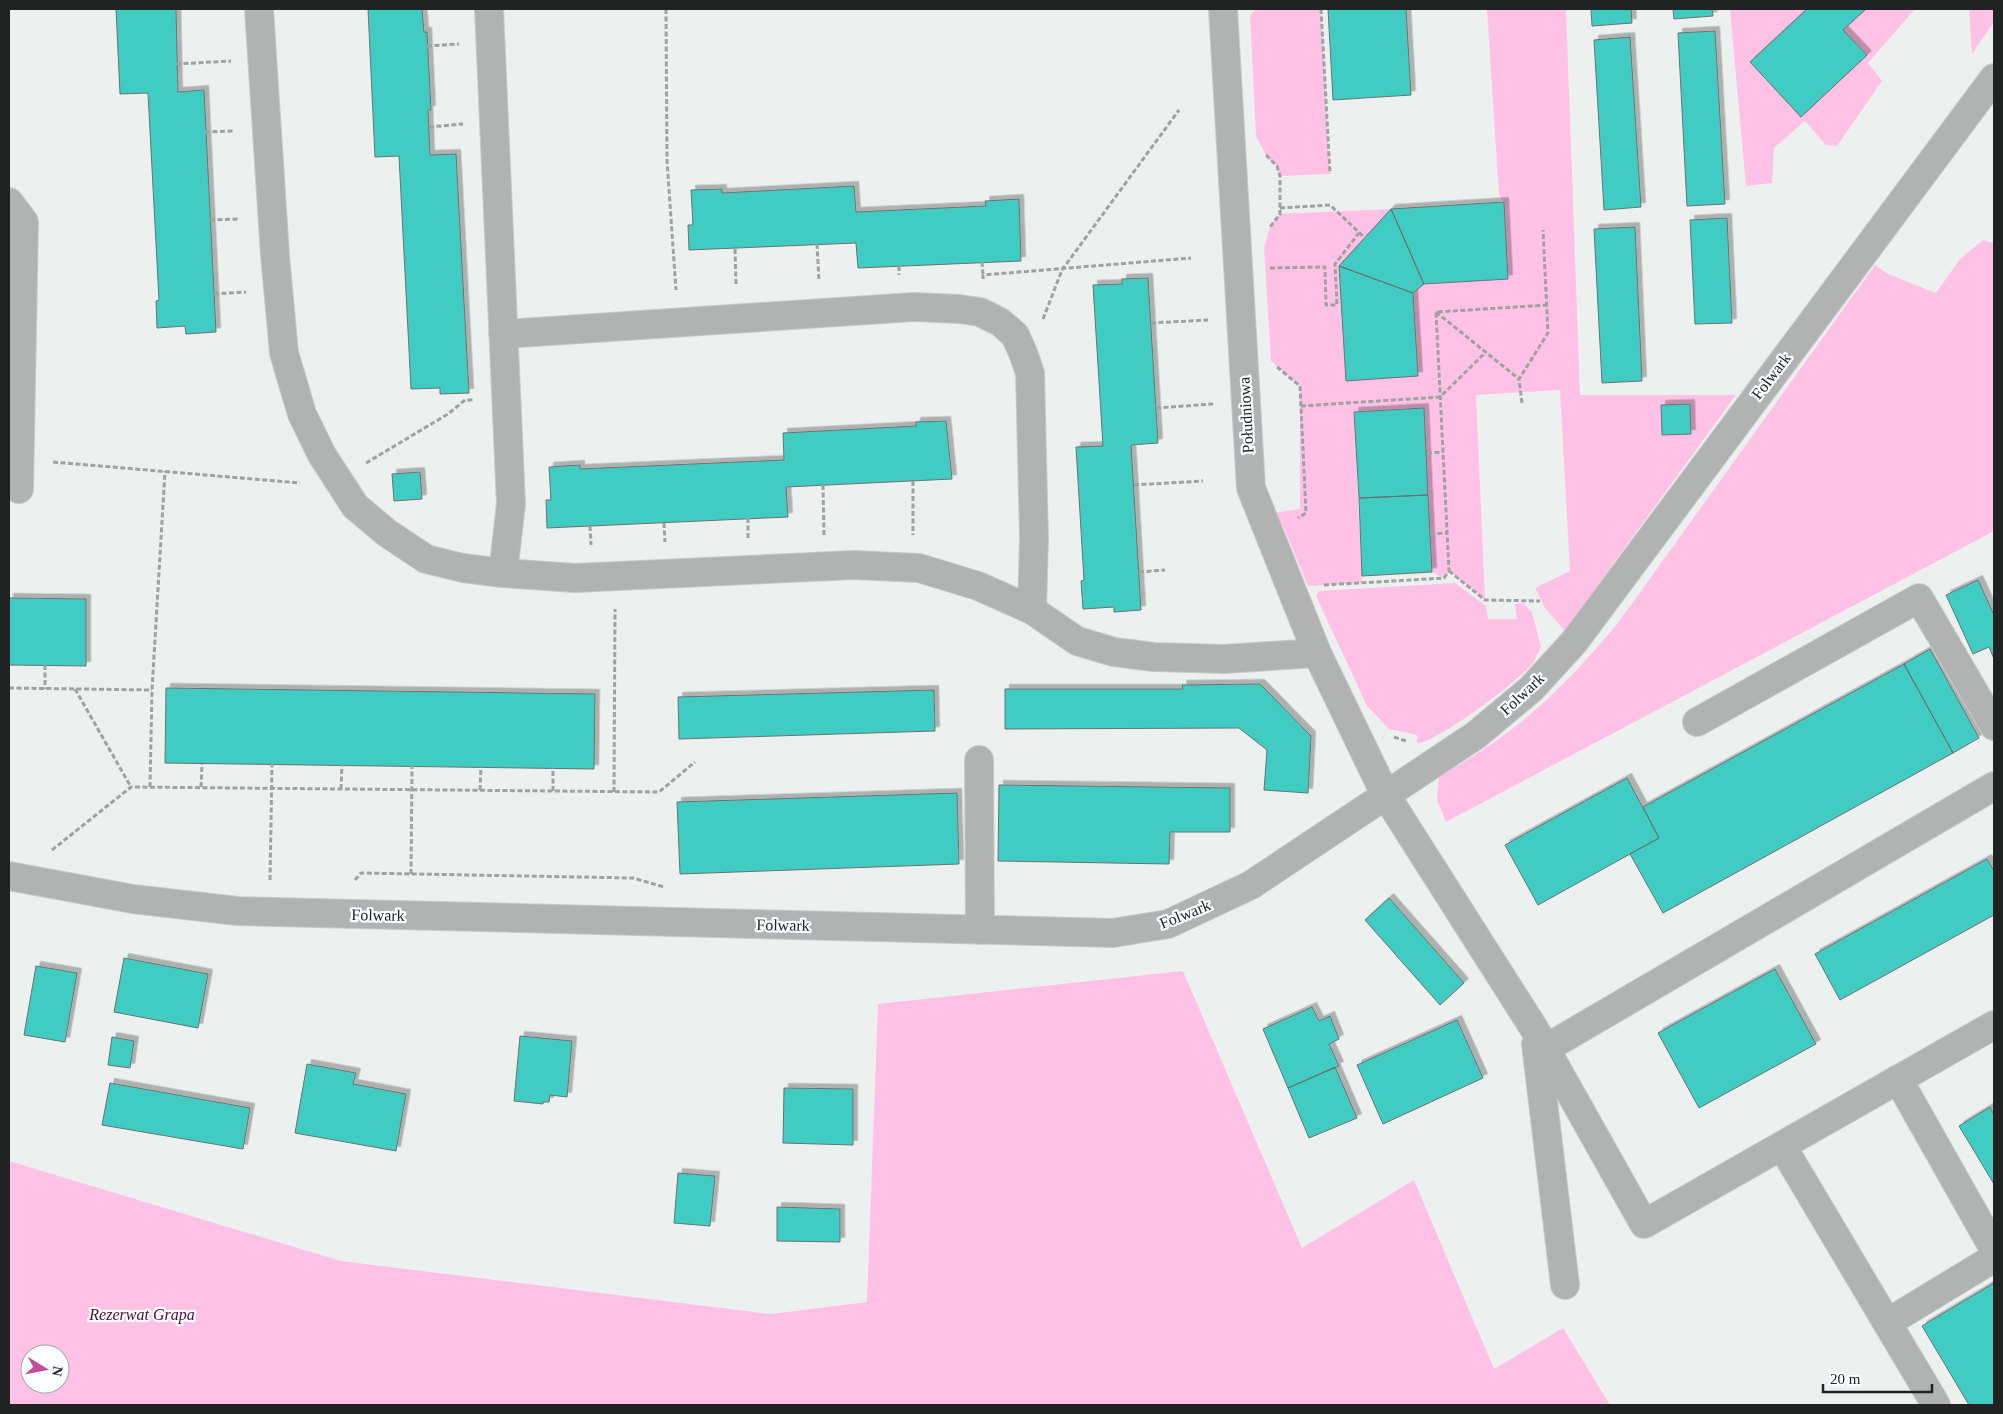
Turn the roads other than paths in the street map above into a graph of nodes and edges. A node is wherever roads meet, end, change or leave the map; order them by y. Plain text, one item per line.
1 (259, 9) edge
2 (490, 9) edge
3 (1223, 9) edge
4 (1994, 78) edge
5 (9, 202) edge
6 (503, 334) junction
7 (19, 489) dead end
8 (503, 573) junction
9 (1032, 610) junction
10 (1317, 653) junction
11 (1697, 722) dead end
12 (1994, 726) edge
13 (979, 760) dead end
14 (1994, 786) edge
15 (1385, 794) junction
16 (9, 876) edge
17 (980, 930) junction
18 (1994, 1024) edge
19 (1540, 1039) junction
20 (1898, 1079) junction
21 (1782, 1146) junction
22 (1994, 1248) edge
23 (1994, 1258) edge
24 (1565, 1285) dead end
25 (1887, 1324) junction
26 (1936, 1405) edge

1 - 8 street
2 - 6 street
3 - 10 street, Południowa
4 - 15 street, Folwark
5 - 7 street
6 - 8 street
6 - 9 street
8 - 9 street
9 - 10 street
10 - 15 street, Południowa
11 - 12 street
13 - 17 street
14 - 19 street
15 - 17 street, Folwark
15 - 19 street, Południowa
16 - 17 street, Folwark
18 - 20 street
19 - 21 street, Południowa
19 - 24 street
20 - 21 street
20 - 22 street
21 - 25 street
23 - 25 street
25 - 26 street

